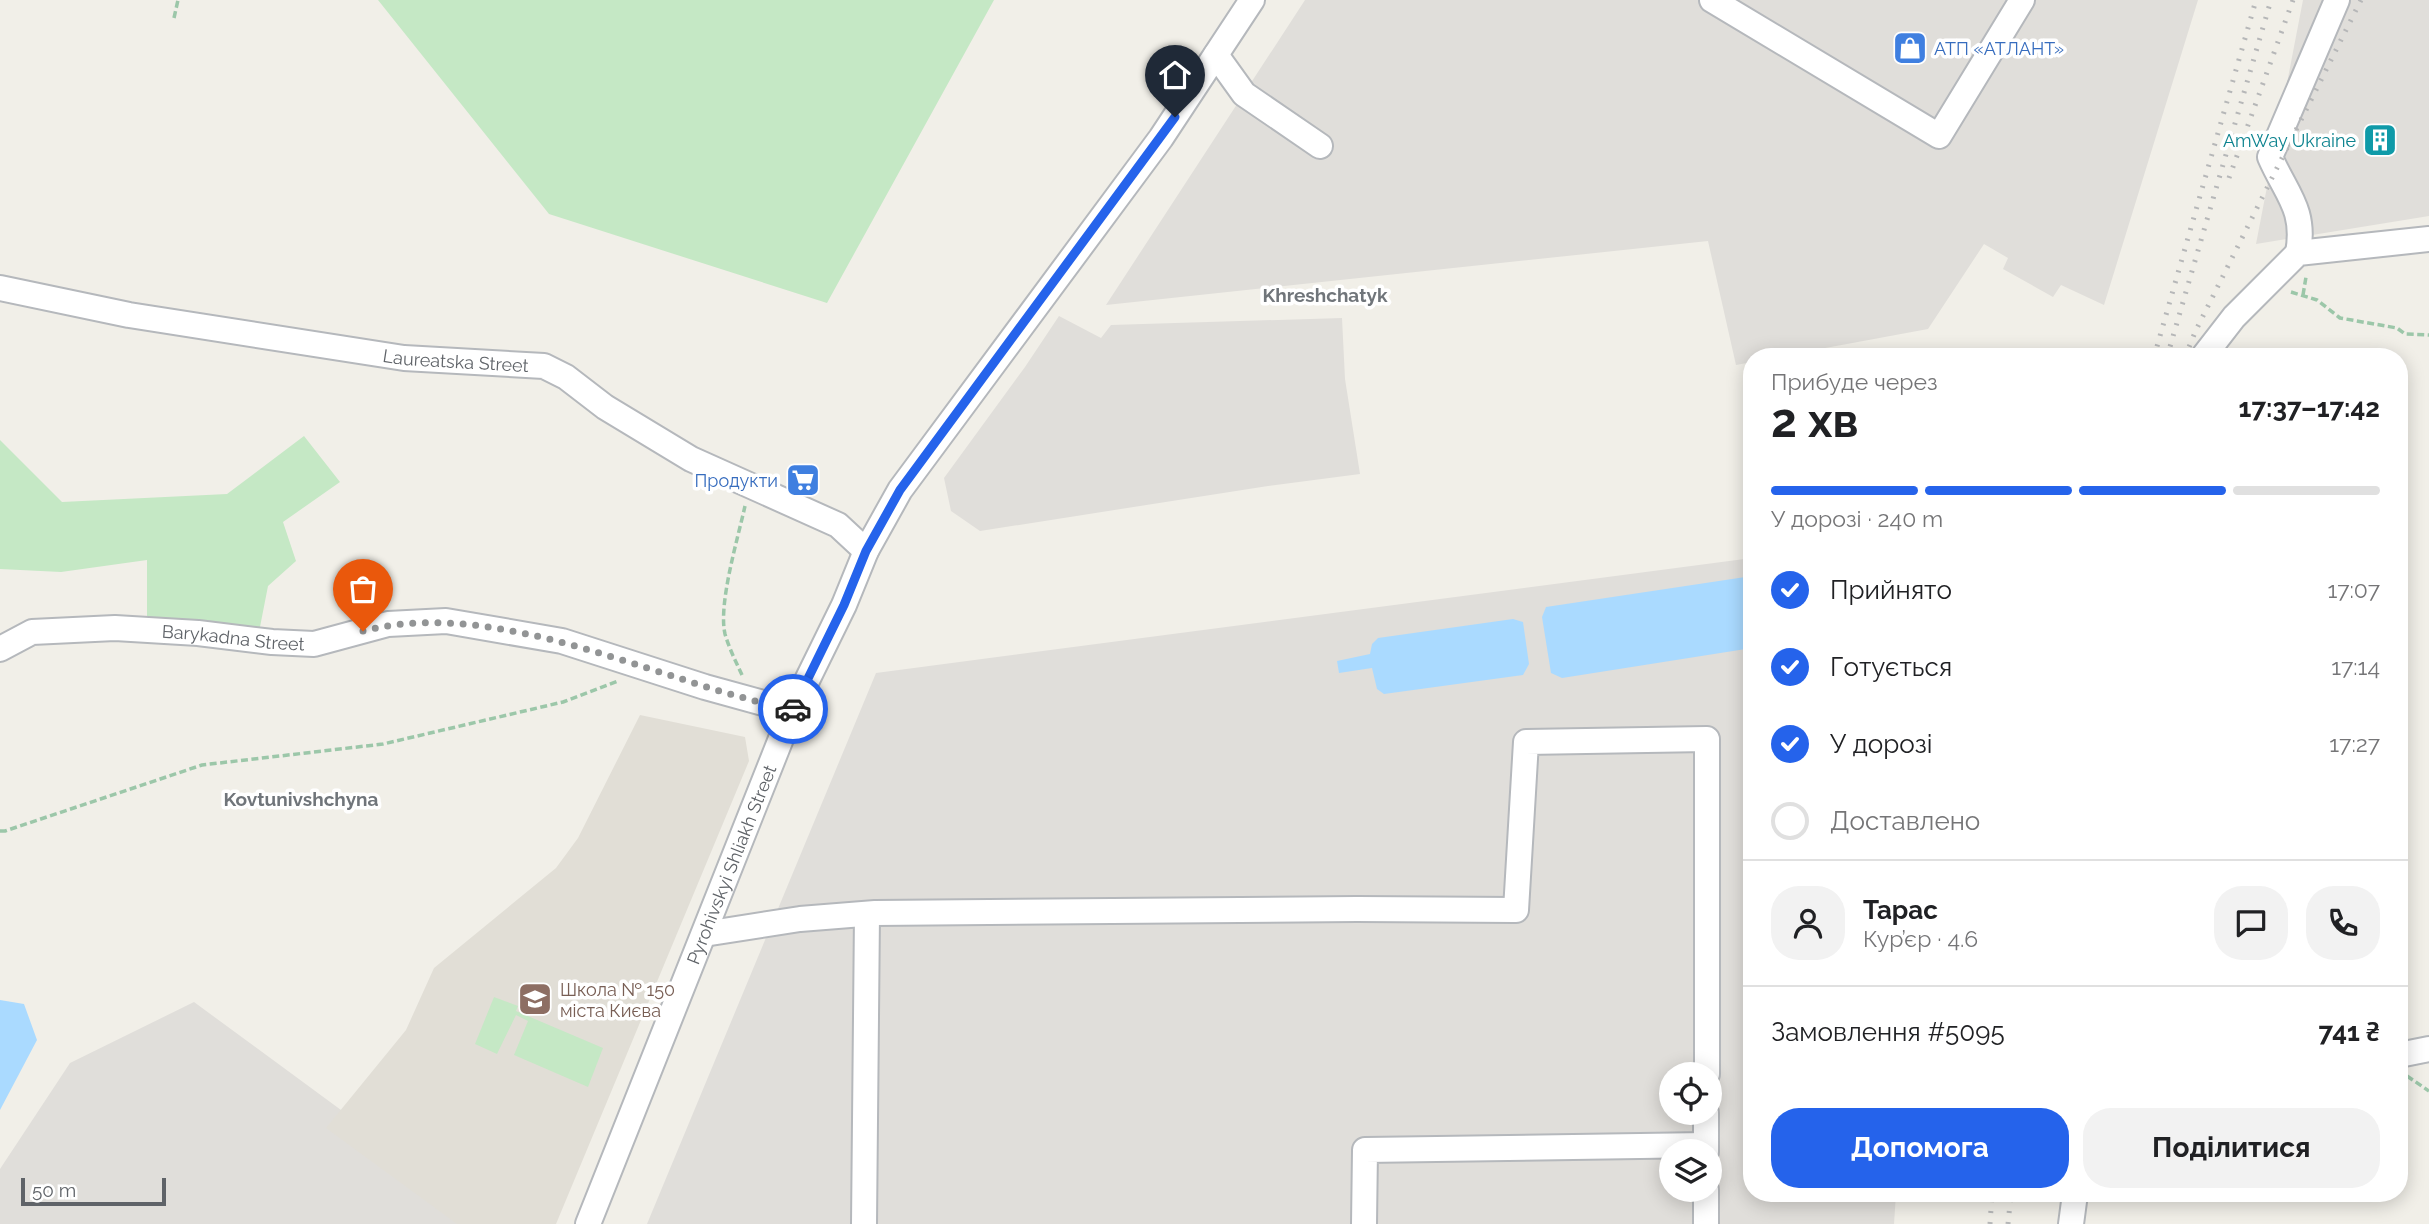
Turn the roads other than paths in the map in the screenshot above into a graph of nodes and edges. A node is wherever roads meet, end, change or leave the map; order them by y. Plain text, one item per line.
1 (1252, 0) edge
2 (1712, 0) edge
3 (2021, 0) edge
4 (2337, 0) edge
5 (1216, 55) junction
6 (1321, 146) dead end
7 (2429, 239) edge
8 (2298, 253) junction
9 (0, 288) edge
10 (2210, 348) edge
11 (866, 551) junction
12 (0, 649) edge
13 (792, 711) junction
14 (867, 914) junction
15 (704, 934) junction
16 (2429, 1049) edge
17 (2408, 1053) edge
18 (1707, 1062) edge
19 (1659, 1149) edge
20 (1706, 1202) edge
21 (2074, 1202) edge
22 (588, 1224) edge
23 (864, 1224) edge
24 (1364, 1224) edge
25 (1706, 1224) edge
26 (2071, 1224) edge

1 - 5 street, Pyrohivskyi Shliakh Street
2 - 3 street
4 - 8 street
5 - 6 street
5 - 11 street, Pyrohivskyi Shliakh Street
7 - 8 street
8 - 10 street
9 - 11 street, Laureatska Street
11 - 13 street, Pyrohivskyi Shliakh Street
12 - 13 street, Barykadna Street
13 - 15 street, Pyrohivskyi Shliakh Street
14 - 15 street
14 - 18 street
14 - 23 street
15 - 22 street, Pyrohivskyi Shliakh Street
16 - 17 street
19 - 24 street
20 - 25 street
21 - 26 street

